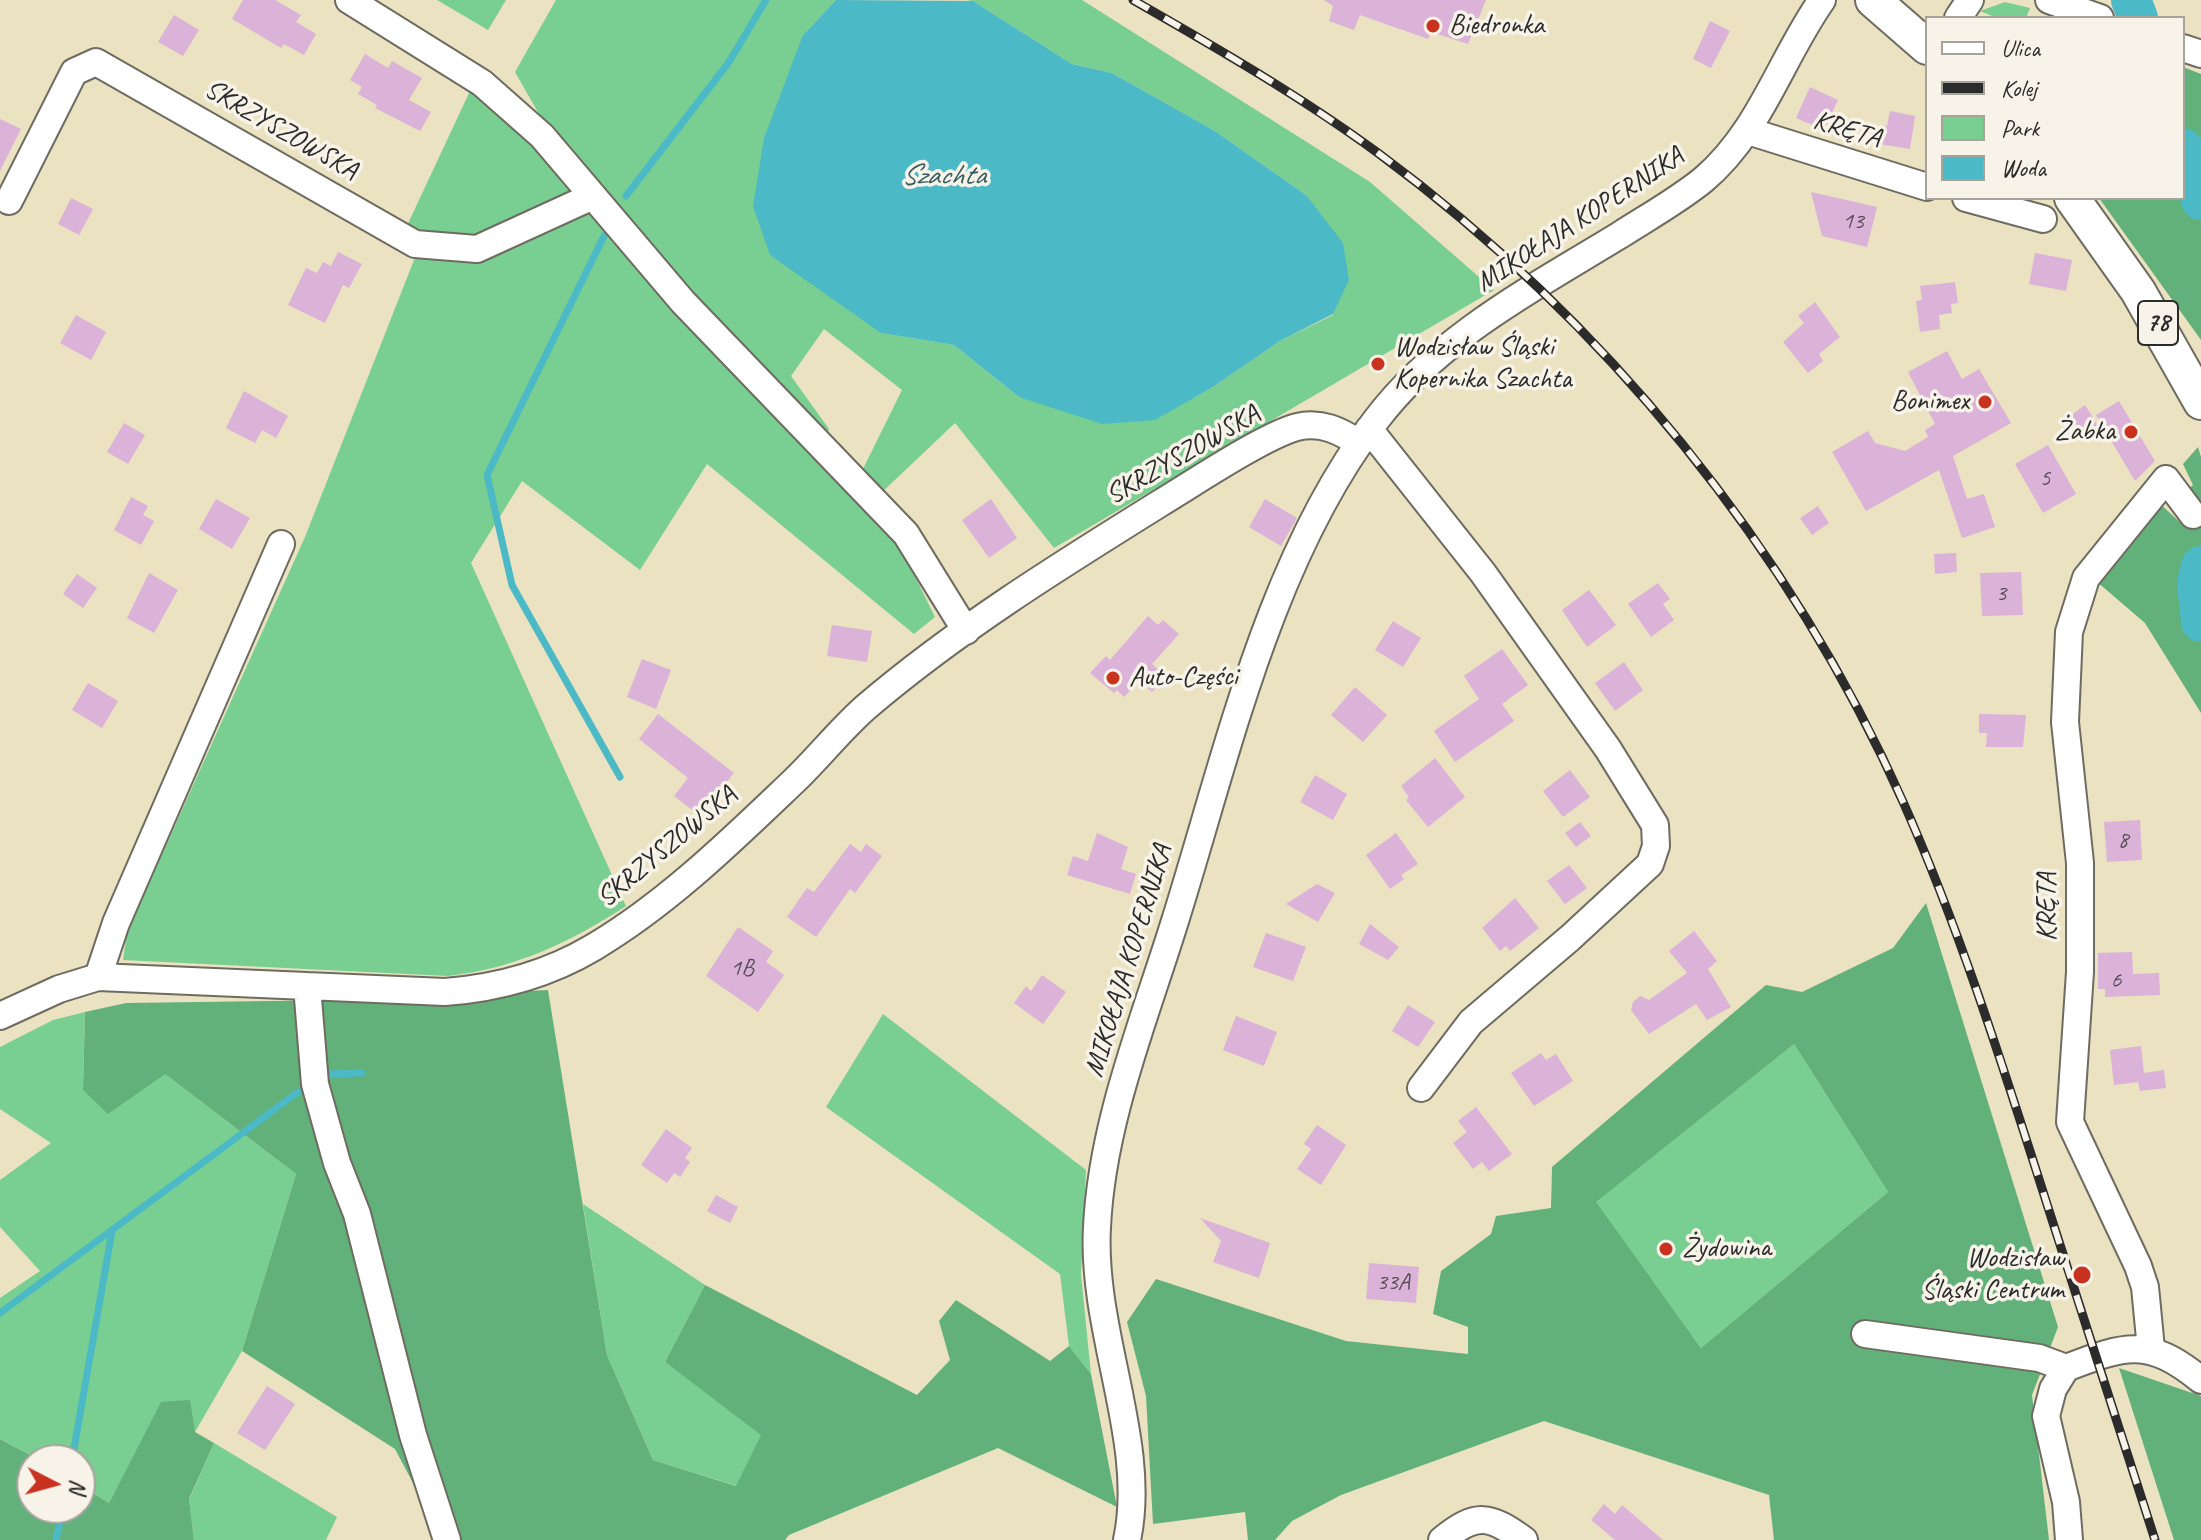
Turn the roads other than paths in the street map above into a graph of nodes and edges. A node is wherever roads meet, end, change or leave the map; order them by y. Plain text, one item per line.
1 (349, 0) edge
2 (1822, 0) edge
3 (1873, 0) edge
4 (2049, 0) edge
5 (2094, 16) edge
6 (1925, 45) edge
7 (1748, 131) junction
8 (1925, 186) edge
9 (593, 196) junction
10 (1973, 200) edge
11 (2073, 200) edge
12 (9, 201) dead end
13 (2043, 219) dead end
14 (2201, 402) edge
15 (1364, 436) junction
16 (2193, 515) dead end
17 (281, 544) dead end
18 (966, 631) junction
19 (98, 977) junction
20 (307, 986) junction
21 (0, 1016) edge
22 (1421, 1088) dead end
23 (1865, 1334) dead end
24 (2151, 1349) junction
25 (2066, 1368) junction
26 (2201, 1380) edge
27 (447, 1540) edge
28 (1127, 1540) edge
29 (1442, 1540) edge
30 (1524, 1540) edge
31 (2069, 1540) edge

1 - 9 street
2 - 7 street, MIKOŁAJA KOPERNIKA
3 - 6 main road
4 - 5 street
7 - 8 street, KRĘTA
7 - 15 street, MIKOŁAJA KOPERNIKA
9 - 12 street, SKRZYSZOWSKA
9 - 18 street
10 - 13 street
11 - 14 main road, 78
15 - 18 street, SKRZYSZOWSKA
15 - 22 street
15 - 28 street, MIKOŁAJA KOPERNIKA
16 - 24 street, KRĘTA
17 - 19 street
18 - 20 street, SKRZYSZOWSKA
19 - 20 street, SKRZYSZOWSKA
19 - 21 street, SKRZYSZOWSKA
20 - 27 street
23 - 25 street
24 - 25 street
24 - 26 street
25 - 31 street
29 - 30 street

